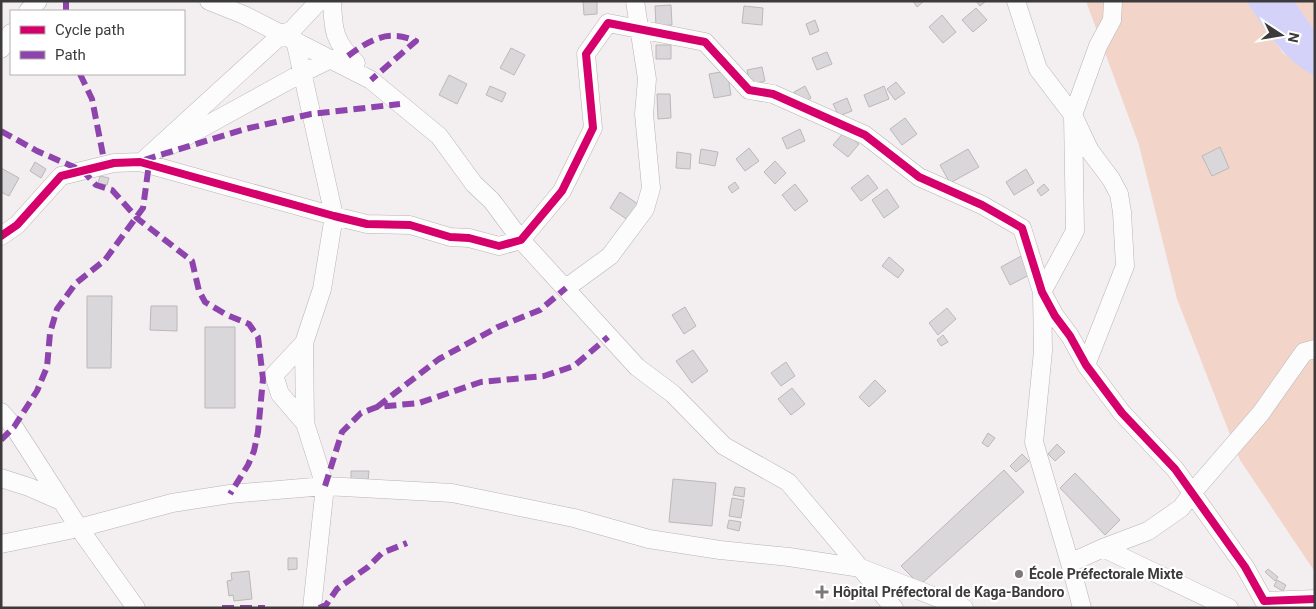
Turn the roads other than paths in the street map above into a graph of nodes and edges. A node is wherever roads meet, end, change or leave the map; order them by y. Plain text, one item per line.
1 (38, 1) edge
2 (209, 1) edge
3 (332, 1) edge
4 (635, 1) edge
5 (1016, 1) edge
6 (1113, 1) edge
7 (311, 4) edge
8 (29, 10) edge
9 (640, 29) junction
10 (10, 35) edge
11 (288, 37) junction
12 (1, 49) edge
13 (339, 53) junction
14 (302, 73) junction
15 (1073, 115) junction
16 (142, 161) junction
17 (334, 216) junction
18 (1, 236) edge
19 (521, 240) junction
20 (566, 288) junction
21 (1042, 292) junction
22 (304, 343) junction
23 (1315, 349) edge
24 (1086, 365) junction
25 (1, 412) edge
26 (305, 423) junction
27 (1, 478) edge
28 (325, 486) junction
29 (1192, 493) junction
30 (61, 501) junction
31 (79, 528) junction
32 (1, 544) edge
33 (1104, 548) junction
34 (1070, 563) junction
35 (861, 568) junction
36 (1315, 599) edge
37 (1260, 605) edge
38 (136, 608) edge
39 (312, 608) edge
40 (894, 608) edge
41 (964, 608) edge
42 (1082, 608) edge
43 (1229, 608) edge

1 - 8 street
2 - 11 street
3 - 13 street
4 - 9 street
5 - 15 street
6 - 15 street
7 - 11 street
7 - 13 street
9 - 19 street
9 - 20 street
9 - 21 street
10 - 12 street
11 - 13 street
11 - 14 street
11 - 16 street
13 - 14 street
13 - 19 street
14 - 16 street
14 - 17 street
15 - 21 street
15 - 24 street
16 - 17 street
16 - 18 street
17 - 19 street
17 - 22 street
19 - 20 street
20 - 35 street
21 - 24 street
21 - 34 street
22 - 26 street
22 - 26 street
23 - 29 street
24 - 29 street
25 - 30 street
26 - 28 street
27 - 30 street
28 - 31 street
28 - 35 street
28 - 39 street
29 - 33 street
29 - 37 street
30 - 31 street
31 - 32 street
31 - 38 street
33 - 34 street
33 - 43 street
34 - 42 street
35 - 40 street
35 - 41 street
36 - 37 street

